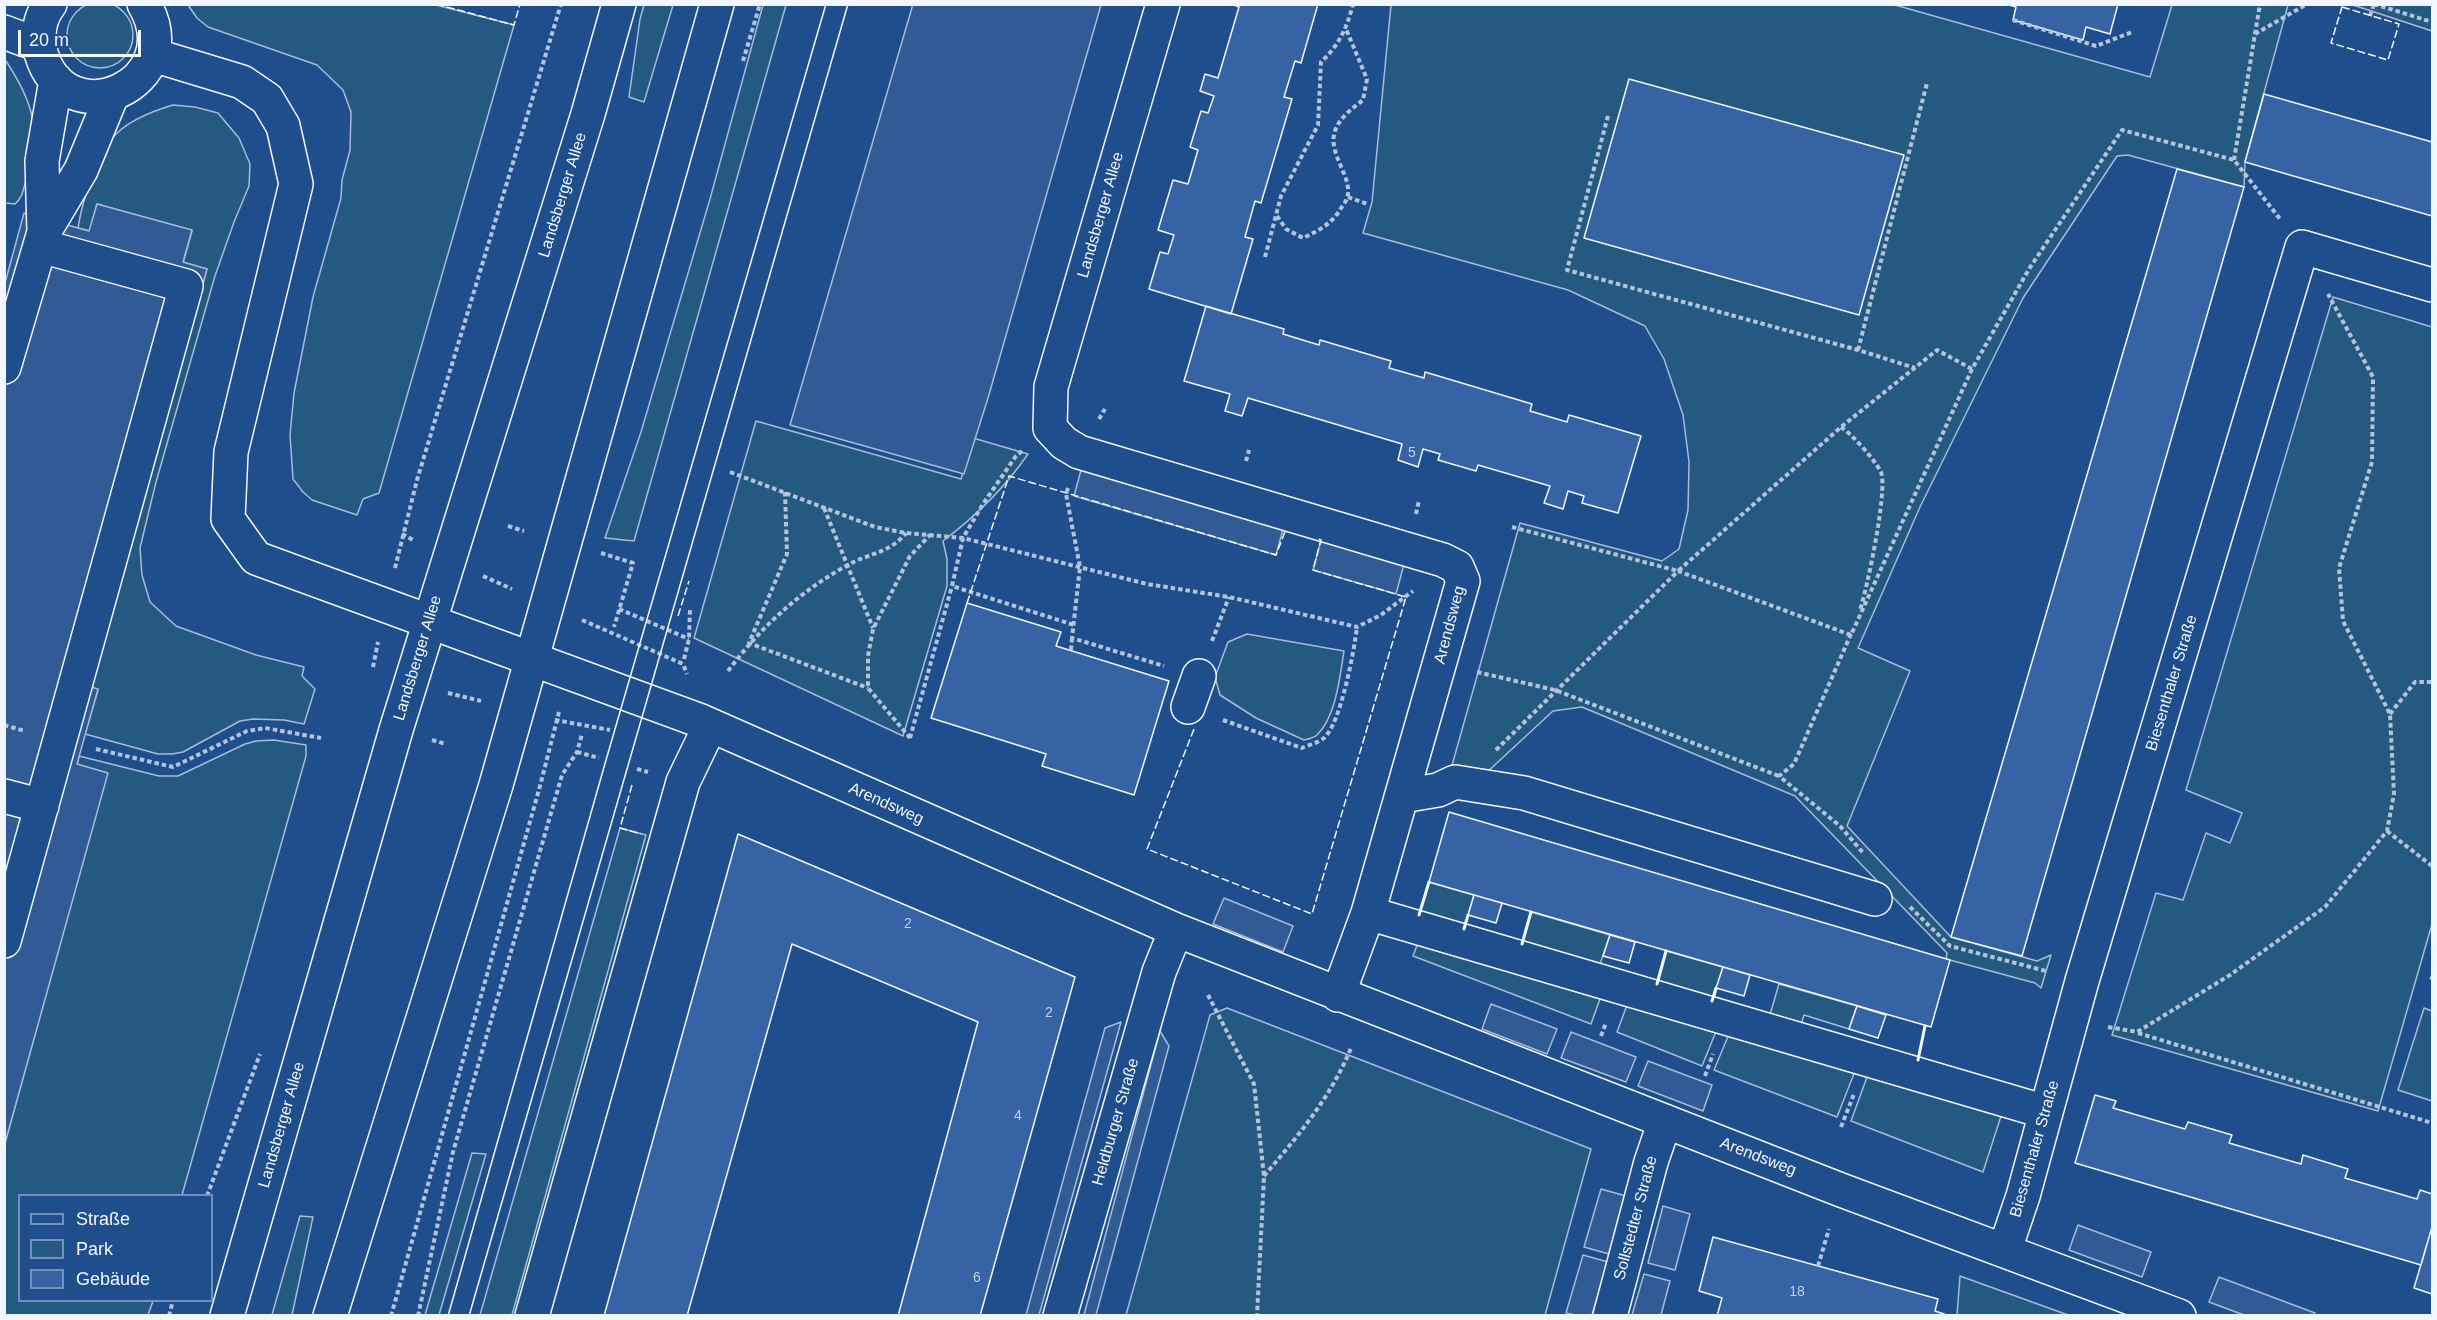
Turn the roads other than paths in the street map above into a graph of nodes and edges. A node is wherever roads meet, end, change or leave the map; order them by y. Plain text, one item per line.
1 (50, 4) edge
2 (144, 4) edge
3 (619, 4) edge
4 (717, 4) edge
5 (1163, 4) edge
6 (4, 32) edge
7 (39, 45) junction
8 (153, 55) junction
9 (56, 80) junction
10 (112, 95) junction
11 (43, 239) junction
12 (2433, 285) edge
13 (4, 367) edge
14 (1050, 428) joint
15 (430, 620) junction
16 (532, 658) junction
17 (1199, 676) road end
18 (1188, 707) road end
19 (710, 726) junction
20 (4, 796) edge
21 (1402, 796) junction
22 (42, 806) junction
23 (1891, 901) road end
24 (1368, 912) junction
25 (1176, 930) junction
26 (4, 941) edge
27 (1338, 995) junction
28 (2046, 1112) junction
29 (1665, 1121) junction
30 (2005, 1249) junction
31 (227, 1316) edge
32 (330, 1316) edge
33 (531, 1316) edge
34 (1060, 1316) edge
35 (1610, 1316) edge
36 (2179, 1316) edge

1 - 7 street
2 - 8 street
3 - 15 street, Landsberger Allee
4 - 16 street
5 - 14 street, Landsberger Allee
6 - 7 street
7 - 9 street
8 - 10 street
8 - 15 street, Arendsweg
9 - 10 street
9 - 11 street
10 - 11 street
11 - 13 street
11 - 22 street
12 - 28 street, Biesenthaler Straße
14 - 21 street, Arendsweg
15 - 16 street, Arendsweg
15 - 31 street, Landsberger Allee
16 - 19 street, Arendsweg
16 - 32 street
17 - 18 street
19 - 25 street, Arendsweg
19 - 33 street
20 - 22 street
21 - 23 street
21 - 24 street, Arendsweg
22 - 26 street
24 - 27 street, Arendsweg
24 - 28 street
25 - 27 street, Arendsweg
25 - 34 street, Heldburger Straße
27 - 29 street, Arendsweg
28 - 30 street, Biesenthaler Straße
29 - 30 street, Arendsweg
29 - 35 street, Sollstedter Straße
30 - 36 street, Arendsweg

